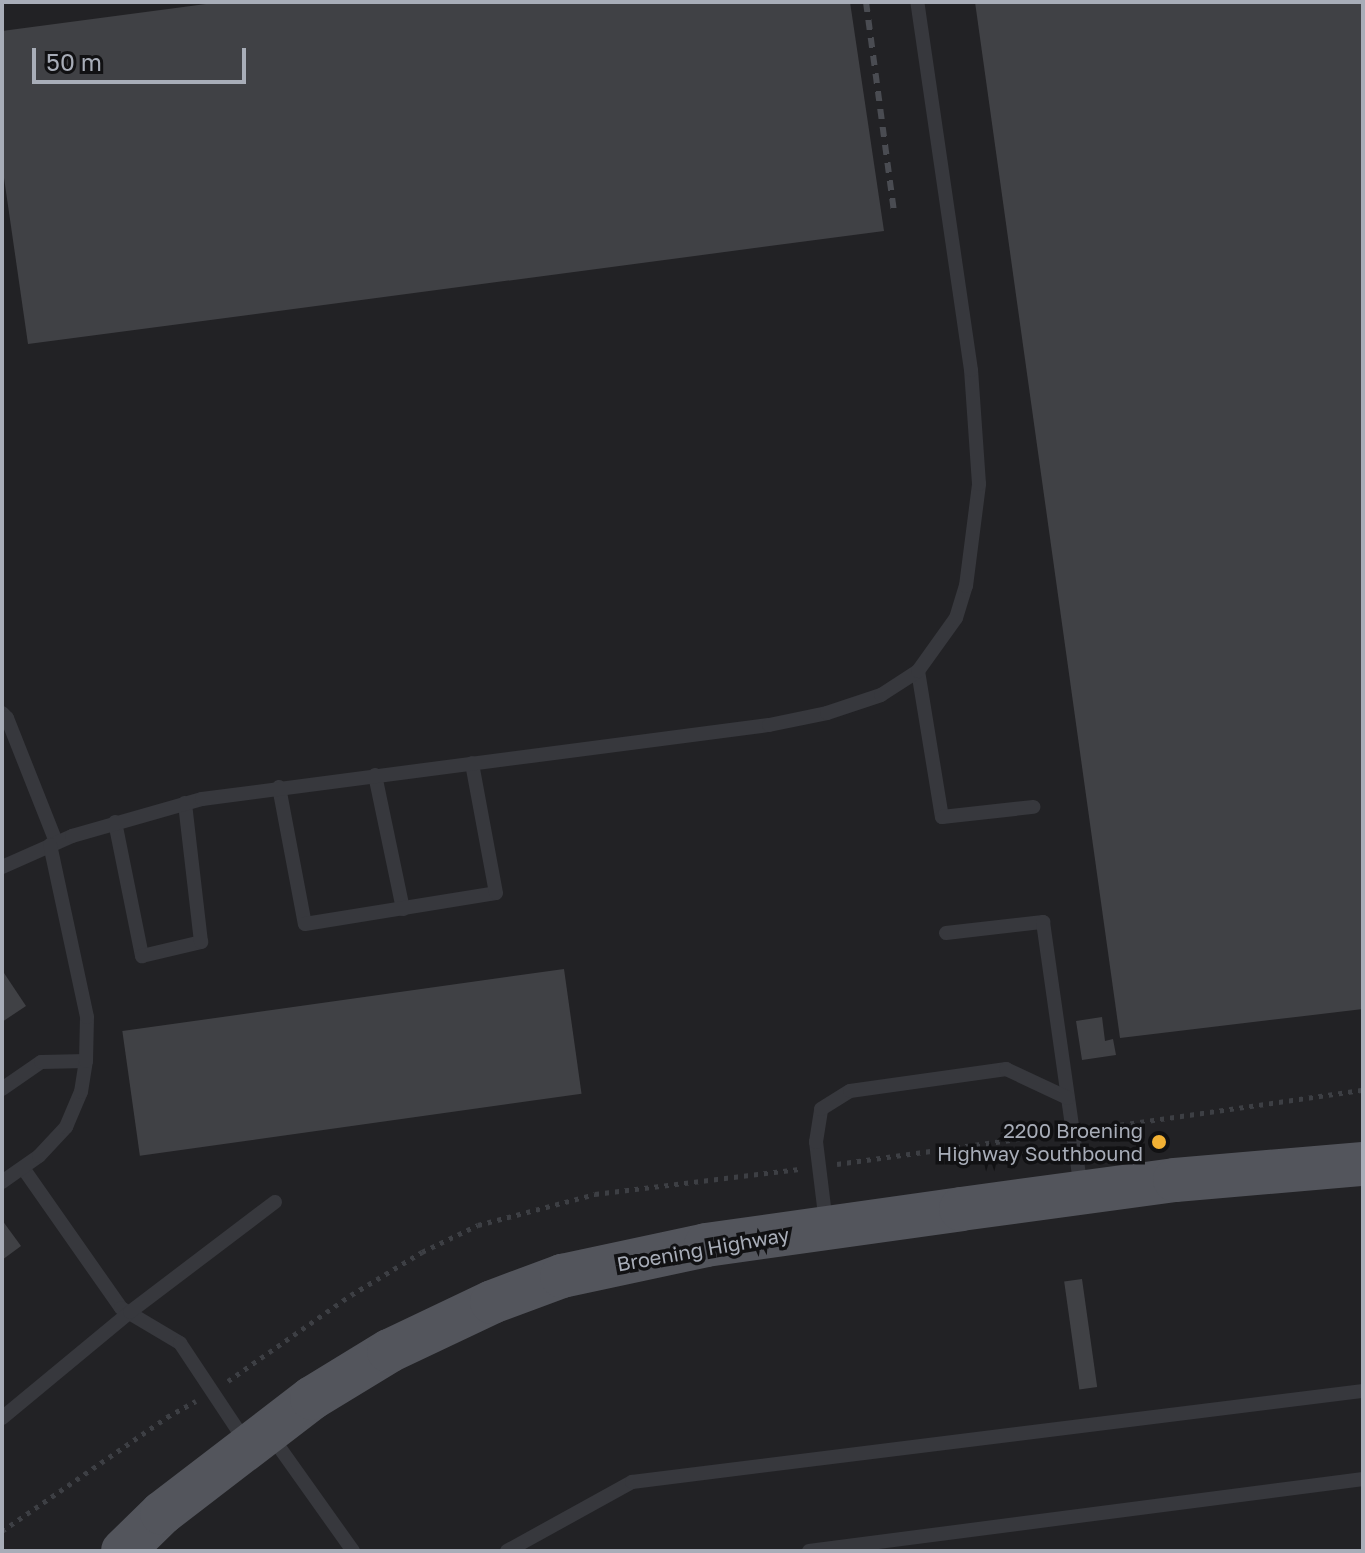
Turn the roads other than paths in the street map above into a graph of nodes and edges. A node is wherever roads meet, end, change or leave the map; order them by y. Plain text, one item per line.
1 (917, 2) edge
2 (918, 671) junction
3 (2, 713) edge
4 (472, 763) junction
5 (375, 775) junction
6 (279, 787) junction
7 (185, 803) junction
8 (1033, 807) dead end
9 (115, 822) junction
10 (53, 843) junction
11 (2, 867) edge
12 (403, 909) junction
13 (946, 933) dead end
14 (86, 1061) junction
15 (2, 1089) edge
16 (1068, 1098) junction
17 (23, 1168) junction
18 (1356, 1169) edge
19 (2, 1182) edge
20 (1081, 1193) junction
21 (275, 1202) dead end
22 (827, 1228) junction
23 (130, 1312) junction
24 (1363, 1391) edge
25 (2, 1418) edge
26 (257, 1437) junction
27 (1363, 1479) edge
28 (123, 1551) edge
29 (353, 1551) edge
30 (507, 1551) edge
31 (809, 1551) edge

1 - 2 lane
2 - 4 lane
2 - 8 lane
3 - 10 lane
4 - 5 lane
4 - 12 lane
5 - 6 lane
5 - 12 lane
6 - 7 lane
6 - 12 lane
7 - 9 lane
7 - 9 lane
9 - 10 lane
10 - 11 lane
10 - 14 lane
13 - 16 lane
14 - 15 lane
14 - 17 lane
16 - 20 lane
16 - 22 lane
17 - 19 lane
17 - 23 lane
18 - 20 main road, Broening Highway
20 - 22 main road, Broening Highway
21 - 23 lane
22 - 26 main road, Broening Highway
23 - 25 lane
23 - 26 lane
24 - 30 lane
26 - 28 main road, Broening Highway
26 - 29 lane
27 - 31 lane

